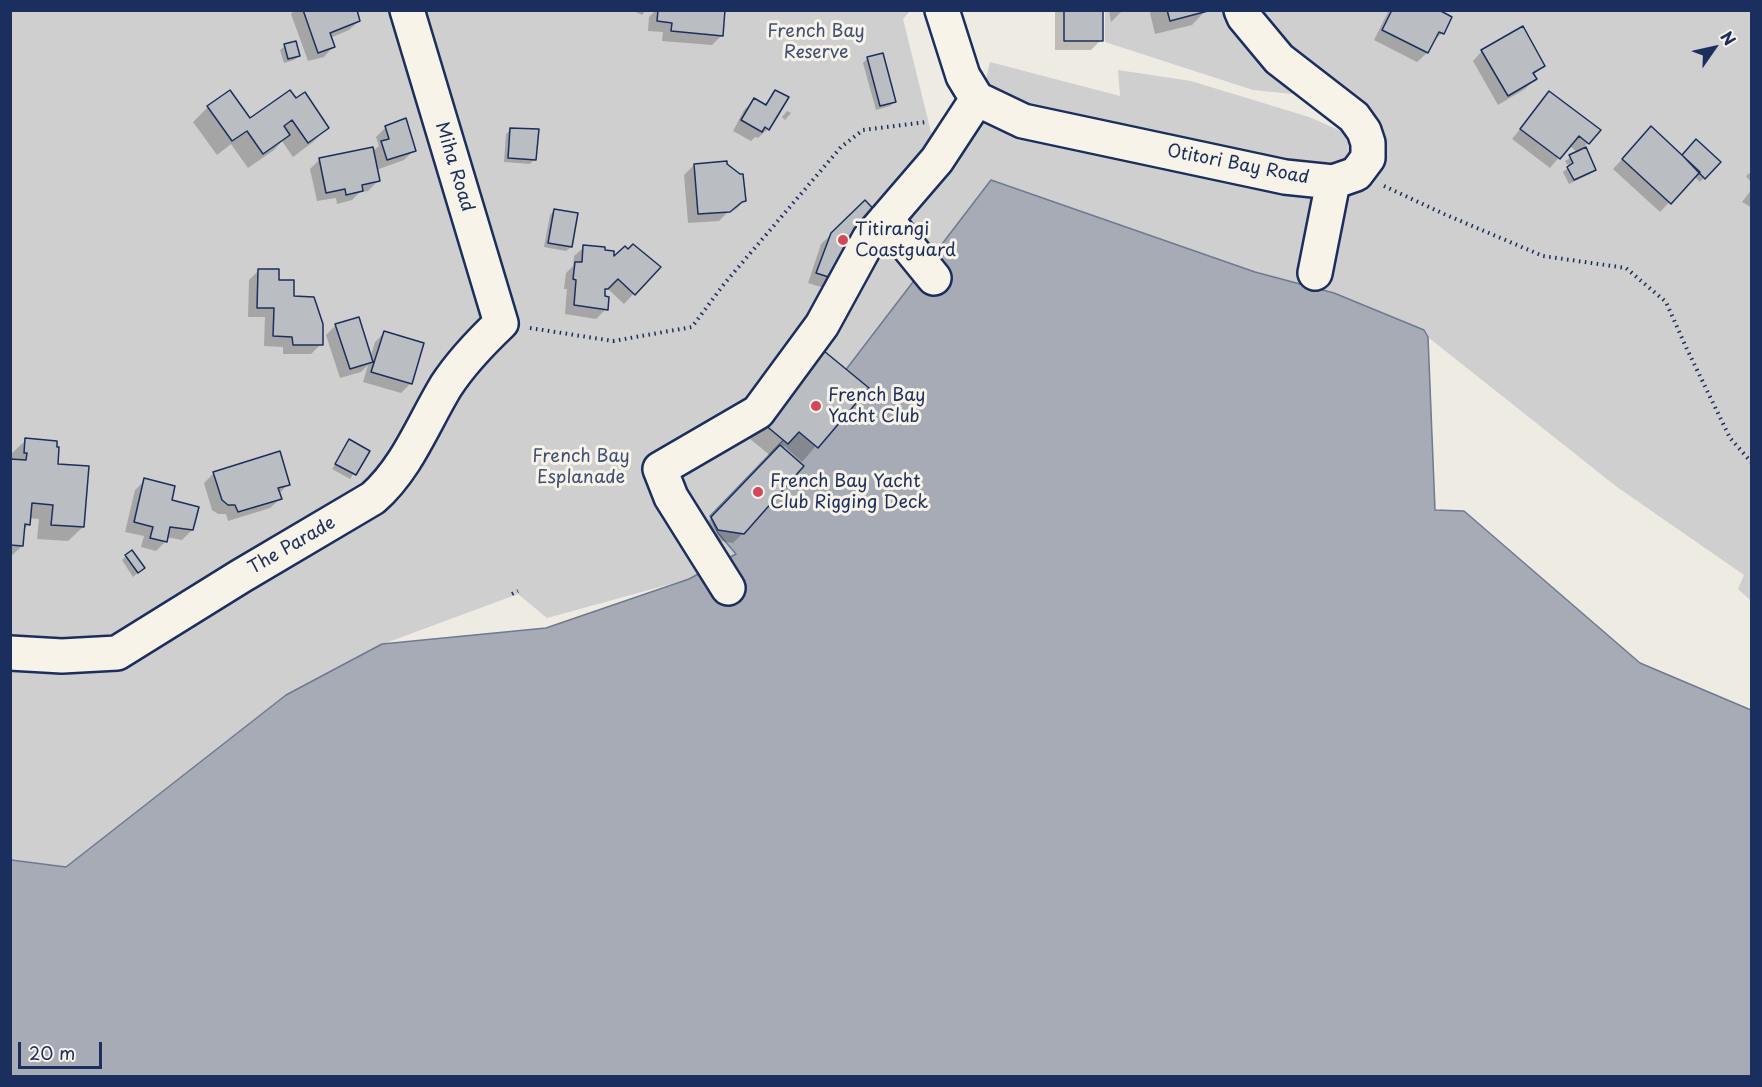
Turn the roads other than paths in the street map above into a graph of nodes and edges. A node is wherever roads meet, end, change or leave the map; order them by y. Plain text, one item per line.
1 (407, 10) edge
2 (942, 10) edge
3 (1241, 10) edge
4 (977, 99) junction
5 (1344, 178) junction
6 (886, 219) junction
7 (1315, 273) dead end
8 (934, 278) dead end
9 (501, 323) joint
10 (728, 588) dead end
11 (10, 653) edge

1 - 9 street, Miha Road
2 - 4 street
3 - 5 street
4 - 5 street, Otitori Bay Road
4 - 6 street
5 - 7 street
6 - 8 street
6 - 10 street
9 - 11 street, The Parade

